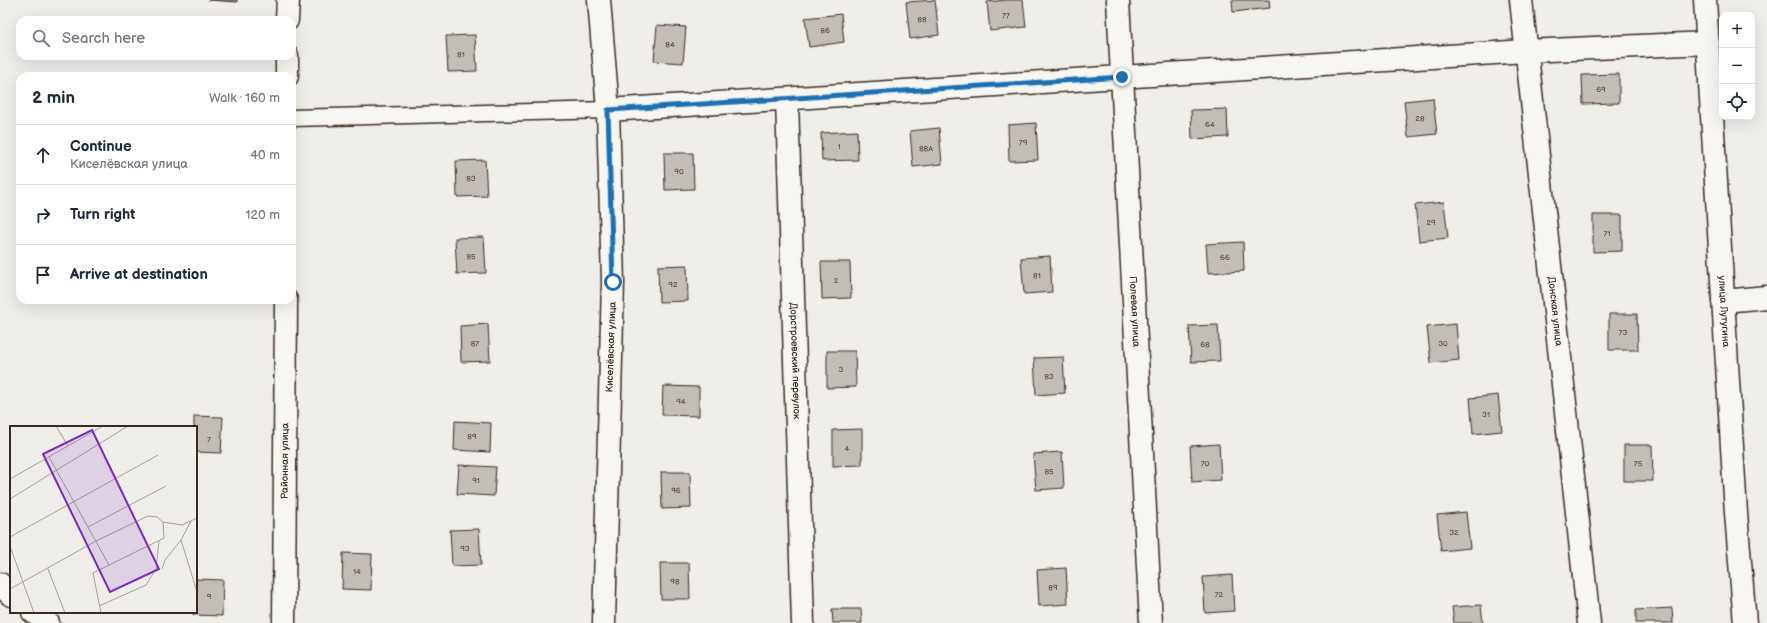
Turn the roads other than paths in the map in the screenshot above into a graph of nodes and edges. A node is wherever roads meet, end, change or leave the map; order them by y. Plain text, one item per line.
1 (288, 0) edge
2 (599, 0) edge
3 (1118, 0) edge
4 (1521, 0) edge
5 (1705, 0) edge
6 (287, 16) edge
7 (1708, 43) junction
8 (1526, 51) junction
9 (287, 60) edge
10 (287, 72) edge
11 (1122, 77) junction
12 (787, 100) junction
13 (608, 110) junction
14 (296, 118) edge
15 (1767, 297) edge
16 (1723, 301) junction
17 (286, 304) edge
18 (0, 584) edge
19 (10, 595) edge
20 (34, 613) edge
21 (48, 623) edge
22 (284, 623) edge
23 (604, 623) edge
24 (803, 623) edge
25 (1151, 623) edge
26 (1589, 623) edge
27 (1746, 623) edge

1 - 6 street
2 - 13 street, Киселёвская улица
3 - 11 street, Полевая улица
4 - 8 street, Донская улица
5 - 7 street, улица Лутугина
7 - 8 street
7 - 16 street, улица Лутугина
8 - 11 street
8 - 26 street, Донская улица
9 - 10 street
11 - 12 street
11 - 25 street, Полевая улица
12 - 13 street
12 - 24 street, Дорстроевский переулок
13 - 14 lane
13 - 23 street, Киселёвская улица
15 - 16 street
16 - 27 street, улица Лутугина
17 - 22 street, Районная улица
18 - 19 street
20 - 21 street

